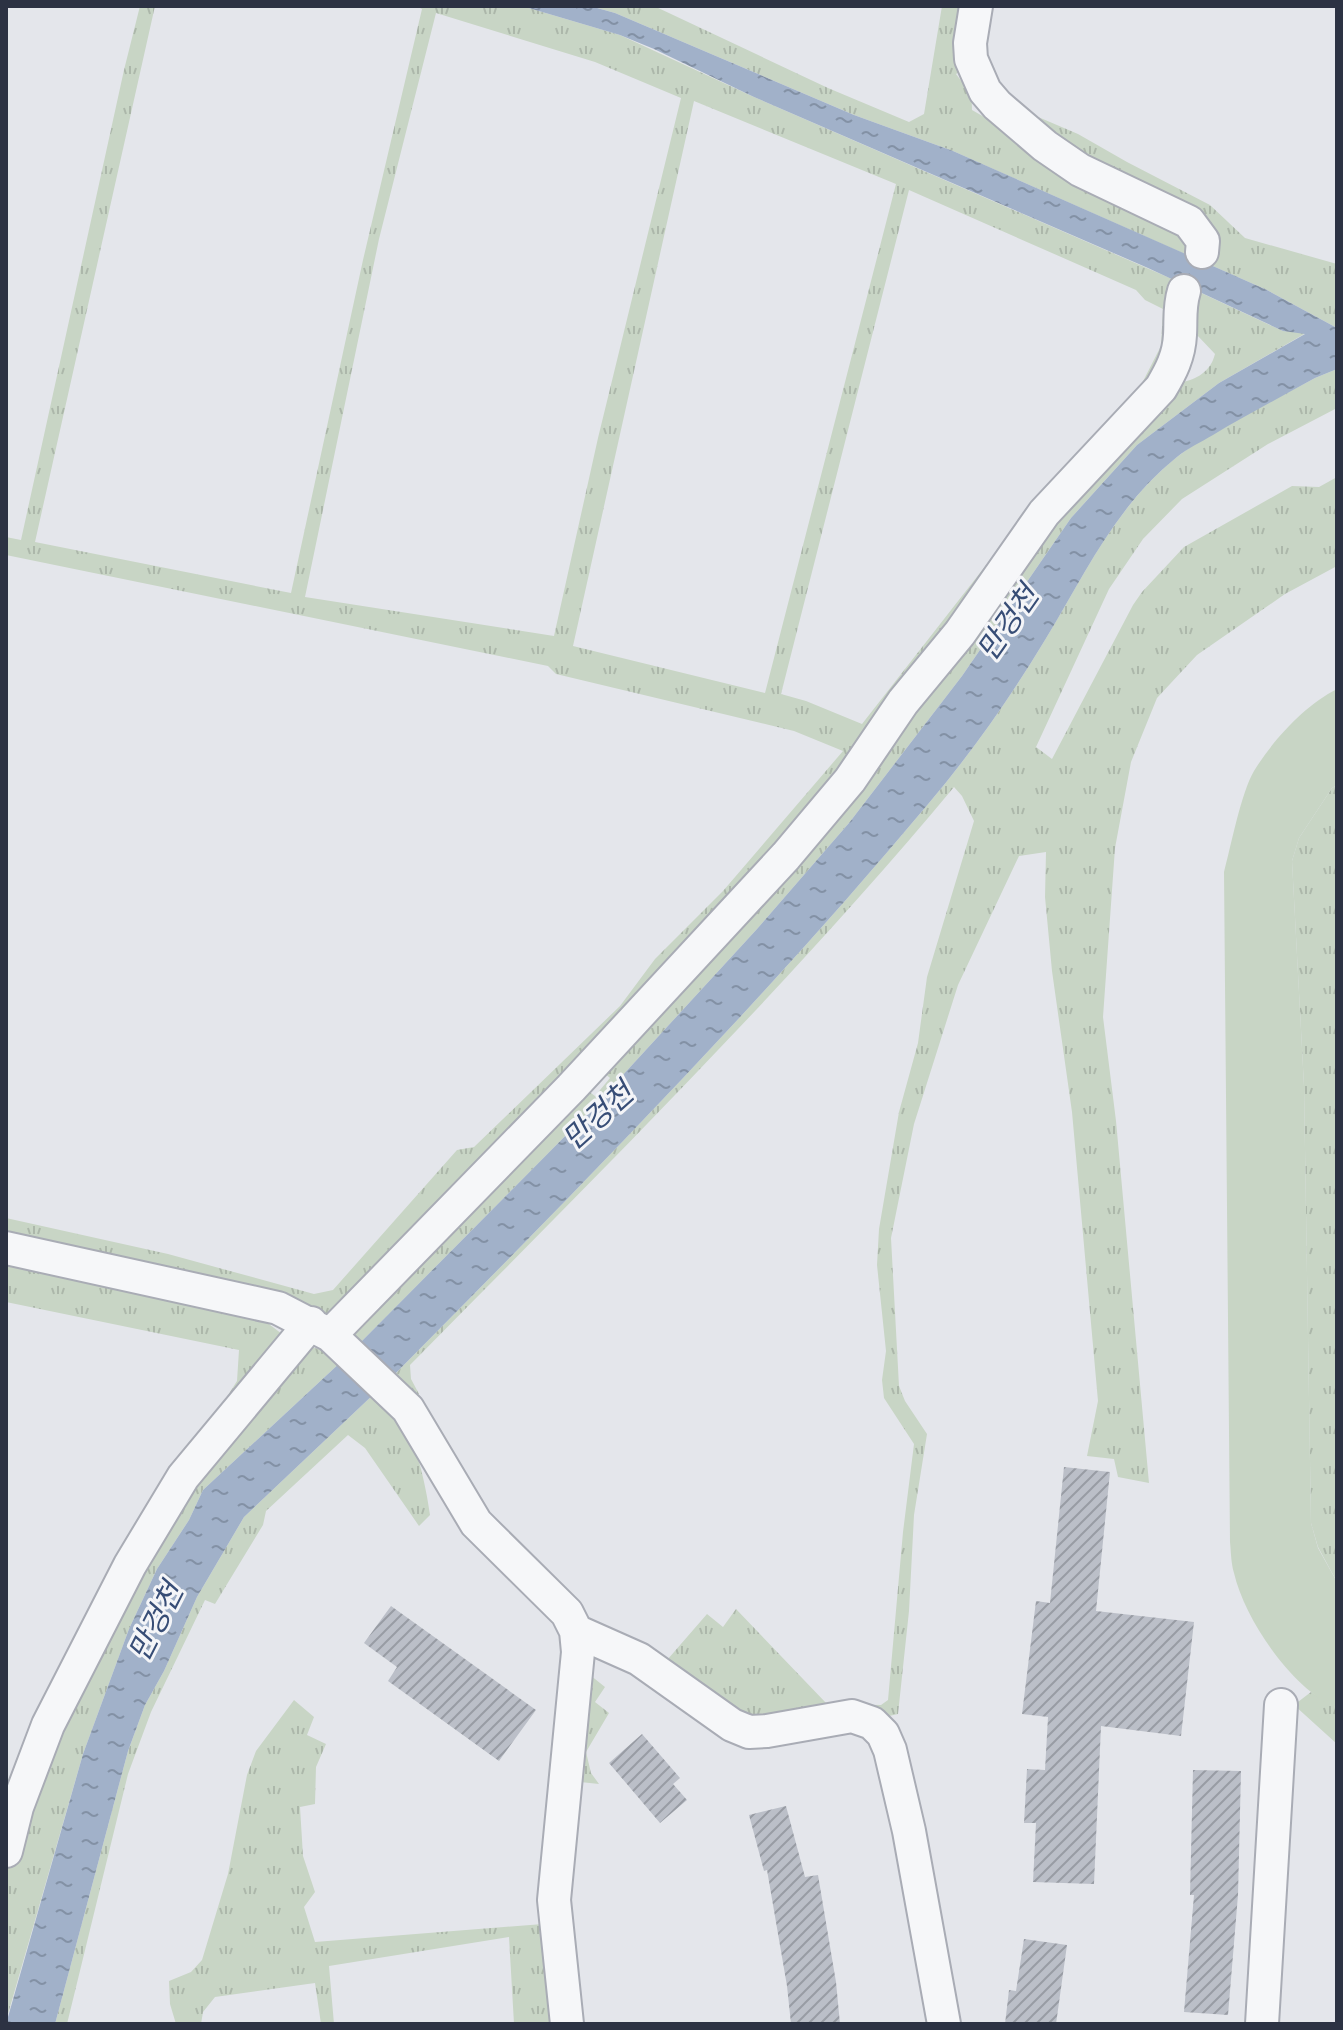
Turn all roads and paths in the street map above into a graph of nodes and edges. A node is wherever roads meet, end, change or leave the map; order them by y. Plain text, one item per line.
1 (976, 6) edge
2 (1202, 252) dead end
3 (1184, 291) dead end
4 (6, 1248) edge
5 (329, 1336) junction
6 (576, 1631) junction
7 (1281, 1705) dead end
8 (6, 1851) edge
9 (567, 2024) edge
10 (944, 2024) edge
11 (1262, 2024) edge

1 - 2 street
3 - 5 street
4 - 5 street
5 - 6 street
5 - 8 street
6 - 9 street
6 - 10 street
7 - 11 street

